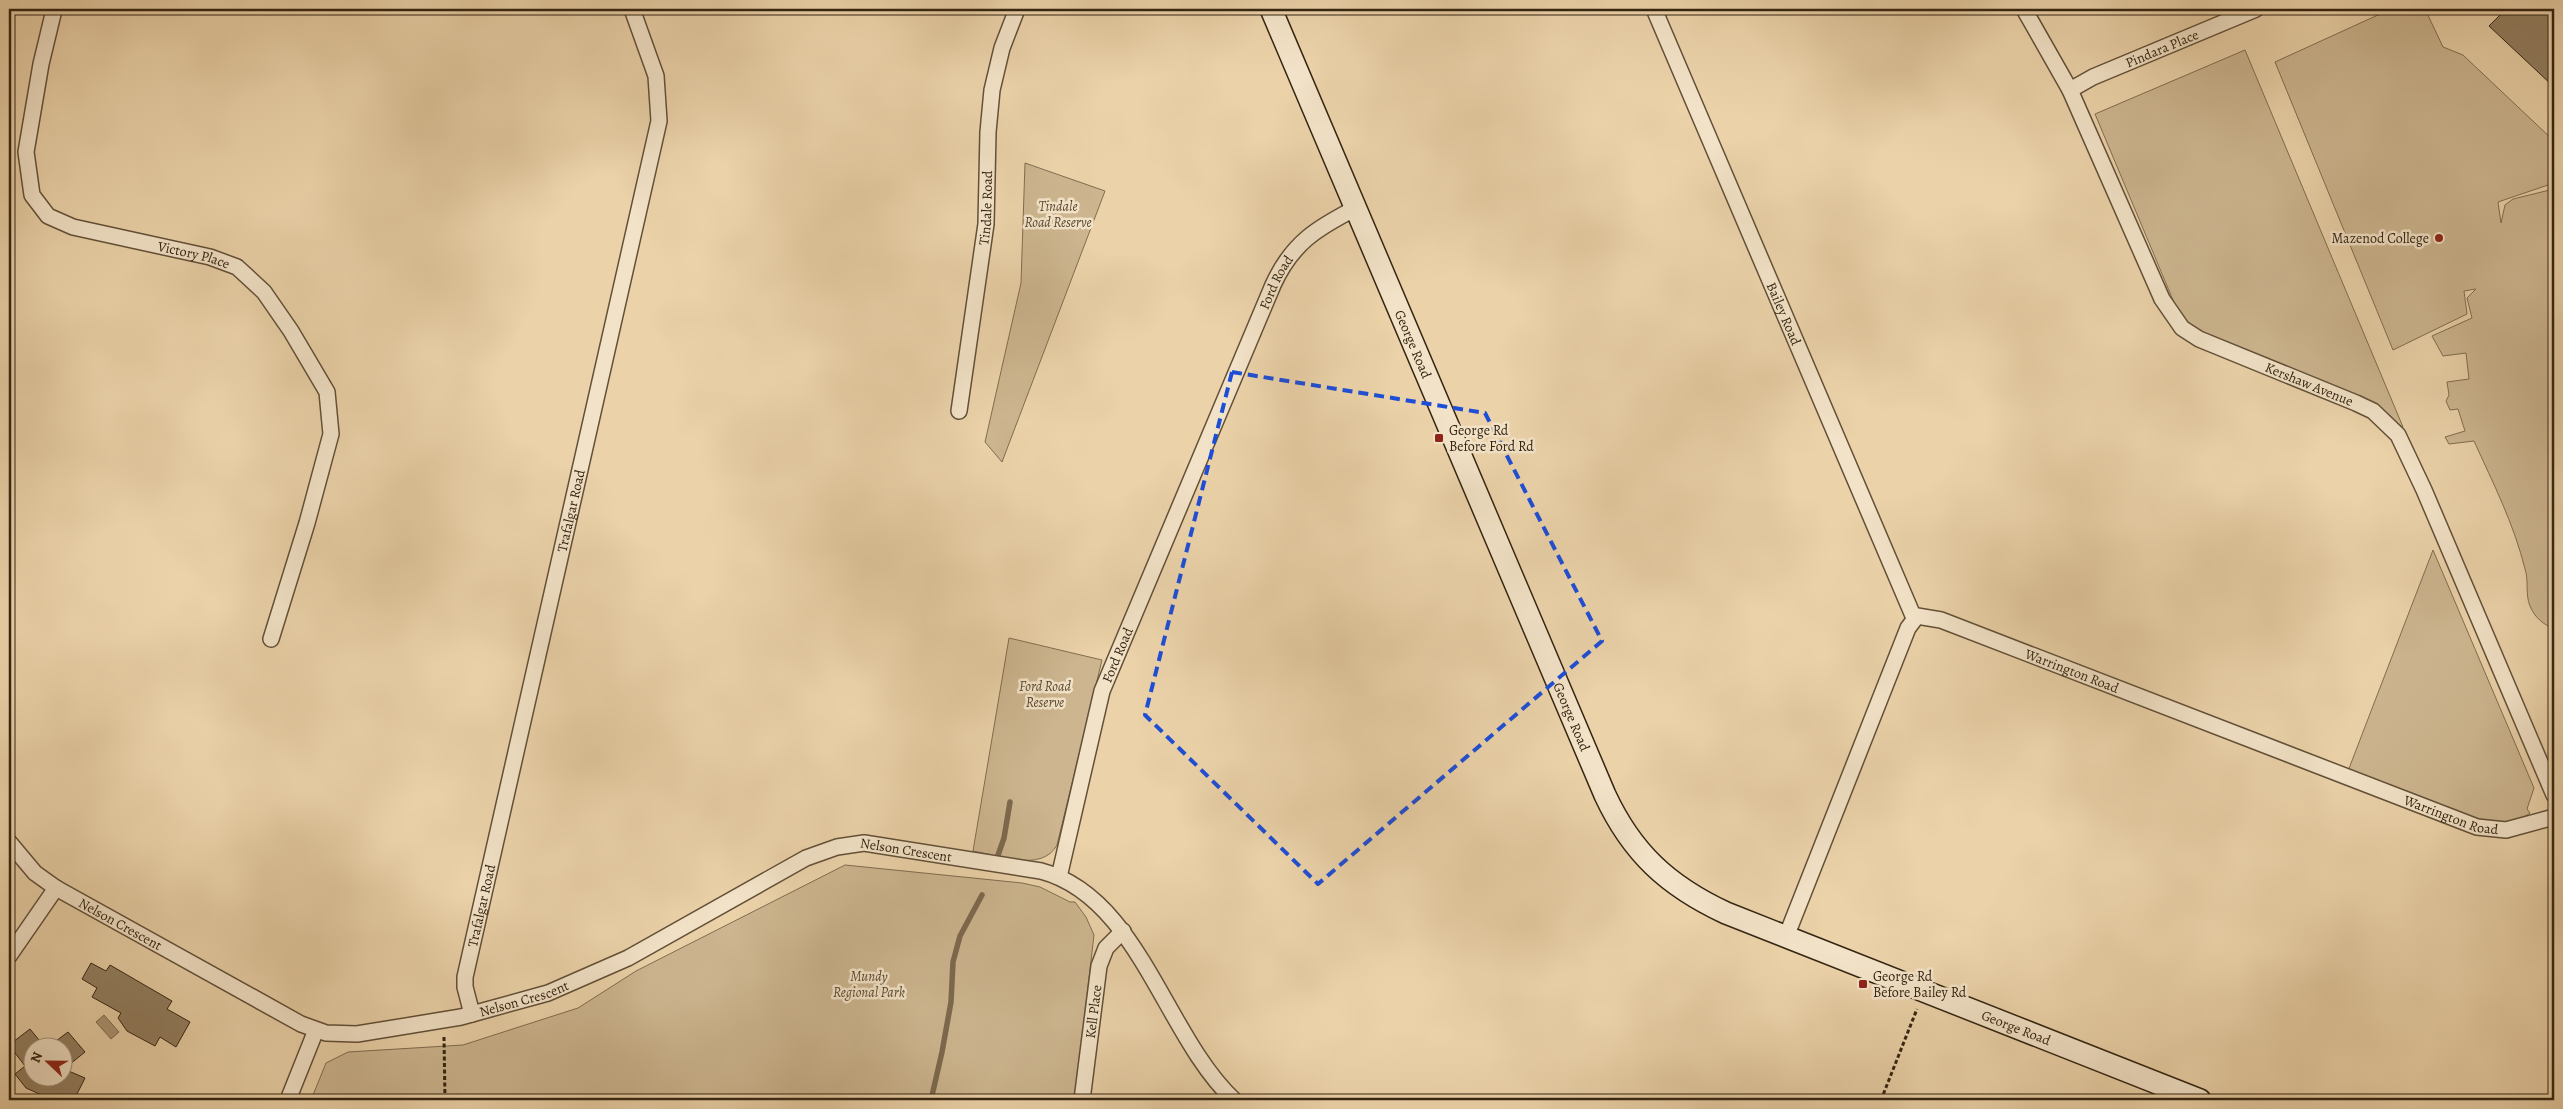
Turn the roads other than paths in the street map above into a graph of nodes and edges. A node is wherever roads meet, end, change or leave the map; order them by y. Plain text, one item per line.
1 (52, 9) edge
2 (632, 9) edge
3 (1017, 9) edge
4 (1271, 9) edge
5 (1654, 9) edge
6 (2024, 9) edge
7 (2256, 9) edge
8 (2070, 90) junction
9 (1356, 208) junction
10 (959, 411) dead end
11 (1914, 618) junction
12 (271, 640) dead end
13 (2554, 794) edge
14 (2554, 817) edge
15 (9, 842) edge
16 (1059, 877) junction
17 (56, 888) junction
18 (1123, 931) junction
19 (1786, 937) junction
20 (9, 956) edge
21 (472, 1014) junction
22 (316, 1030) junction
23 (288, 1100) edge
24 (1082, 1100) edge
25 (1234, 1100) edge
26 (2200, 1100) edge

1 - 12 street, Victory Place
2 - 21 street, Trafalgar Road
3 - 10 street, Tindale Road
4 - 9 street, George Road
5 - 11 street, Bailey Road
6 - 8 street, Kershaw Avenue
7 - 8 street, Pindara Place
8 - 13 street, Kershaw Avenue
9 - 16 street, Ford Road
9 - 19 street, George Road
11 - 14 street, Warrington Road
11 - 19 street
15 - 17 street, Nelson Crescent
16 - 18 street
16 - 21 street, Nelson Crescent
17 - 20 street
17 - 22 street, Nelson Crescent
18 - 24 street, Kell Place
18 - 25 street
19 - 26 street, George Road
21 - 22 street, Nelson Crescent
22 - 23 street

